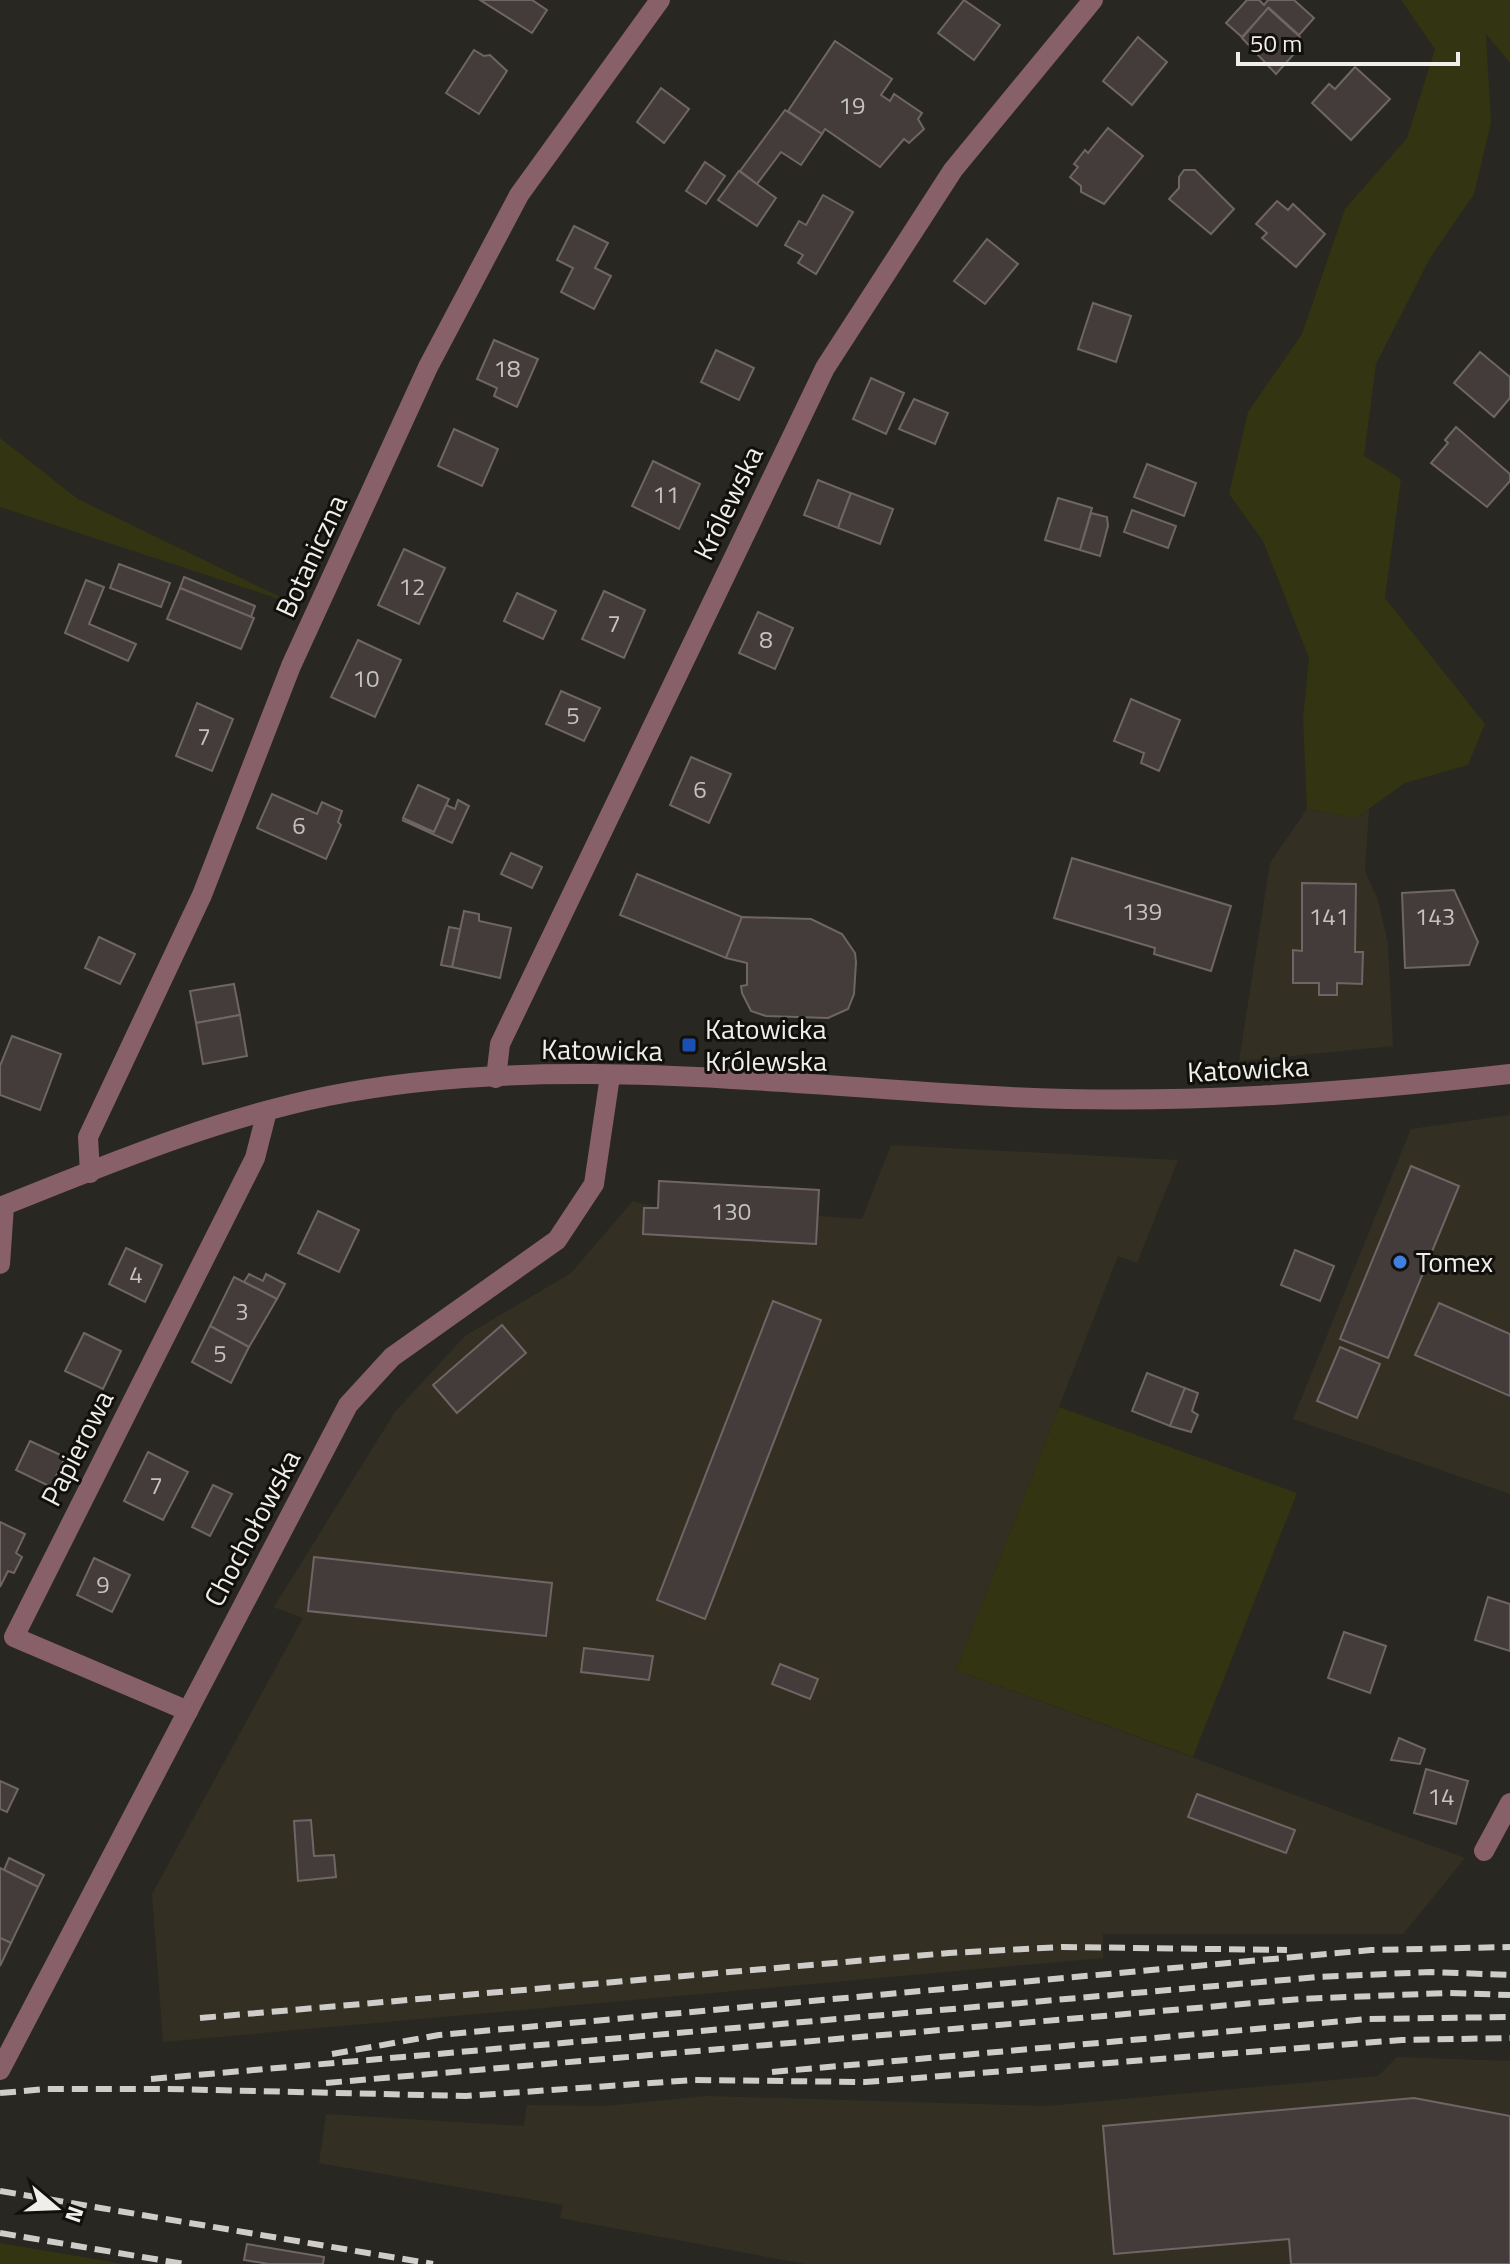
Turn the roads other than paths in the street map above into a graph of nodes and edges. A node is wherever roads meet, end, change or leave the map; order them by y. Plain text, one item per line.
1 (660, 0) edge
2 (1093, 0) edge
3 (1510, 1074) edge
4 (610, 1076) junction
5 (496, 1078) junction
6 (267, 1111) junction
7 (90, 1173) junction
8 (2, 1207) edge
9 (0, 1264) edge
10 (188, 1711) junction
11 (1510, 1803) edge
12 (1484, 1851) dead end
13 (0, 2070) edge

1 - 7 street, Botaniczna
2 - 5 street, Królewska
3 - 4 street, Katowicka
4 - 5 street, Katowicka
4 - 10 street, Chochołowska
5 - 6 street, Katowicka
6 - 7 street, Katowicka
6 - 10 street, Papierowa
7 - 8 street, Katowicka
8 - 9 street
10 - 13 street, Chochołowska
11 - 12 street

